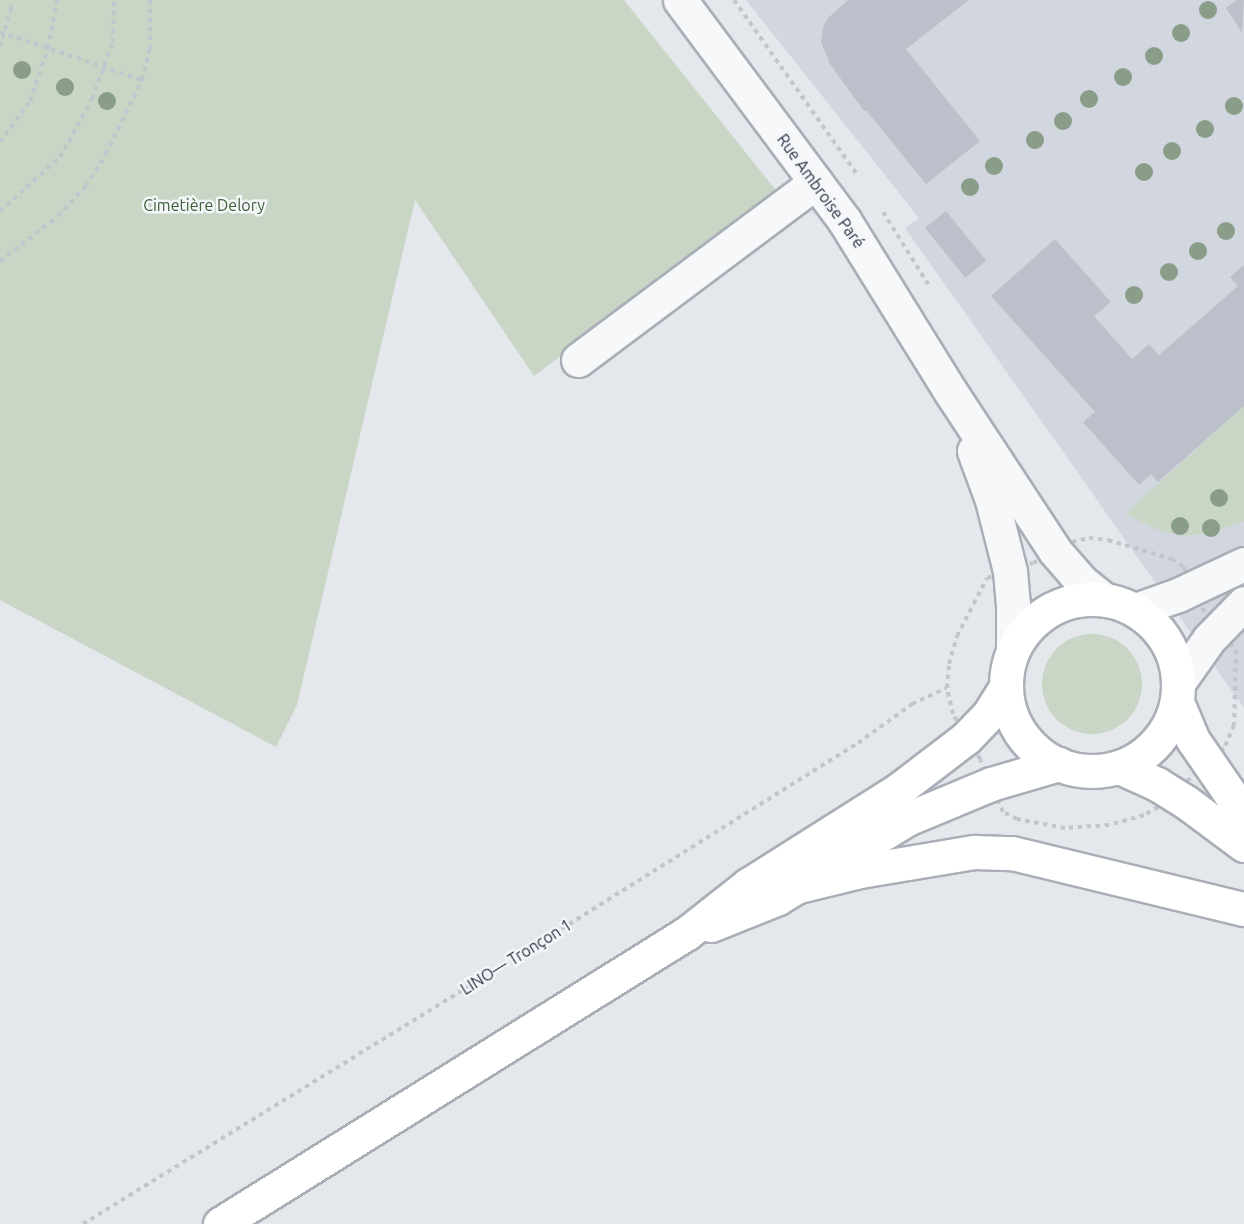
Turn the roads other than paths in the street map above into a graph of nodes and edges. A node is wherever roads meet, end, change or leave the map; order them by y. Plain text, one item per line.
1 (680, 0) edge
2 (816, 182) junction
3 (578, 360) dead end
4 (951, 391) junction
5 (1244, 564) edge
6 (1103, 599) junction
7 (1244, 603) edge
8 (1135, 610) junction
9 (1013, 650) junction
10 (1005, 688) junction
11 (1178, 692) junction
12 (1059, 764) junction
13 (1119, 767) junction
14 (1244, 814) edge
15 (1244, 845) edge
16 (799, 886) junction
17 (1244, 909) edge
18 (687, 933) junction
19 (220, 1224) edge

1 - 2 street, Rue Ambroise Paré
2 - 3 street
2 - 4 street, Rue Ambroise Paré
4 - 6 street, Rue Ambroise Paré
4 - 9 street, Rue Ambroise Paré
5 - 8 street
6 - 8 main road
6 - 9 main road
7 - 11 street
8 - 11 main road
9 - 10 main road
10 - 12 main road
10 - 18 main road
11 - 13 main road
11 - 14 main road
12 - 13 main road
12 - 16 main road
13 - 15 main road
16 - 17 main road
16 - 18 main road
18 - 19 main road

